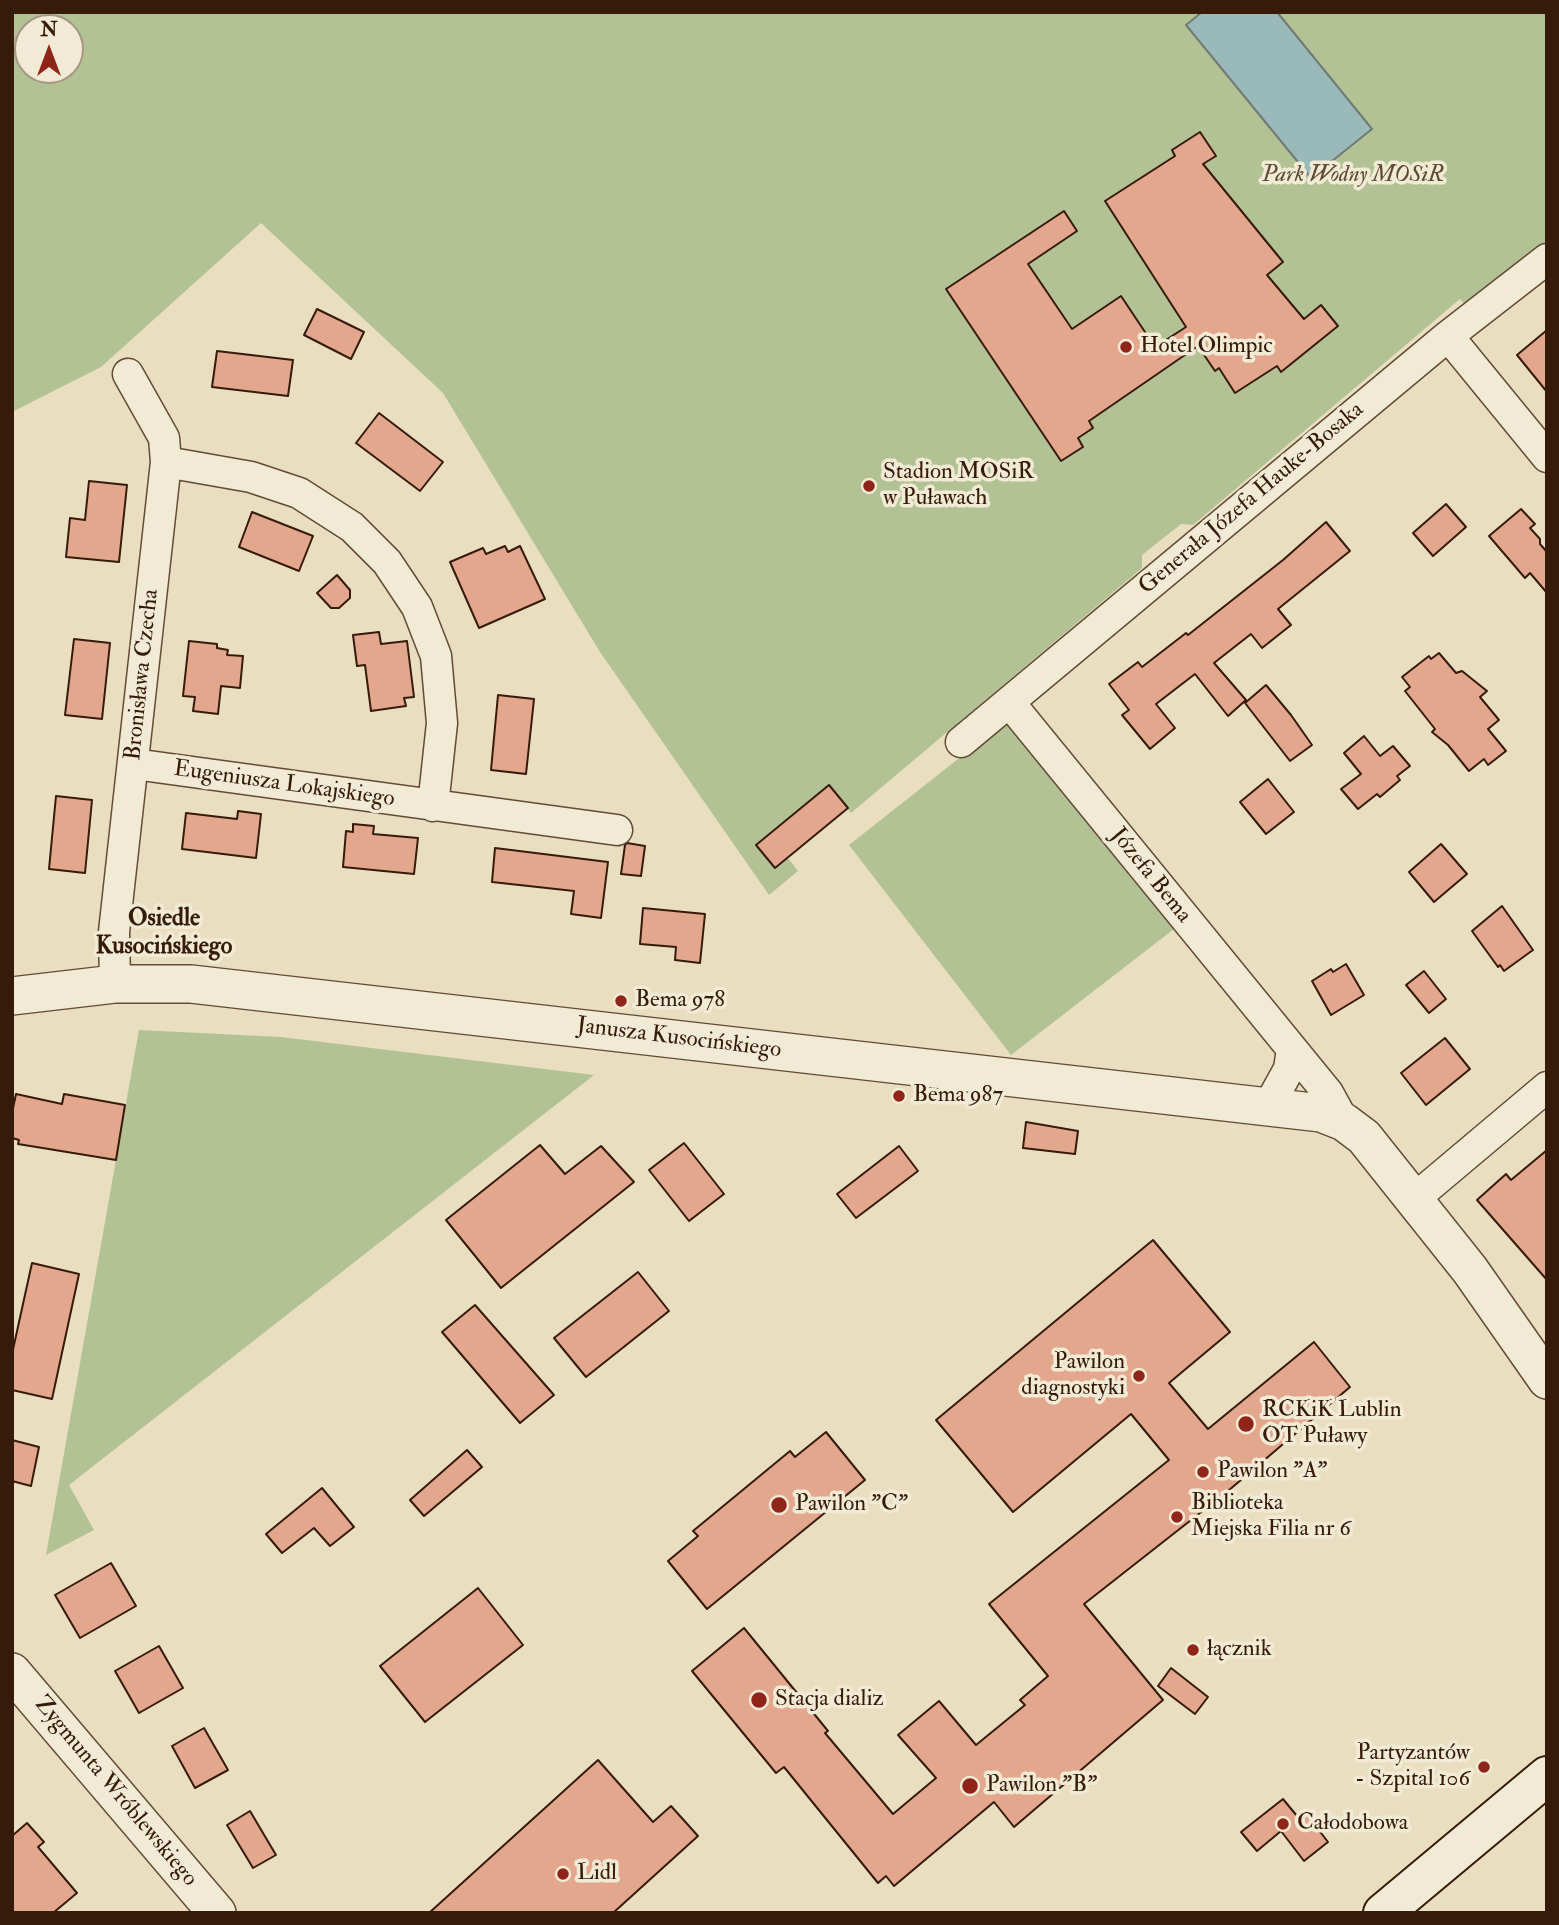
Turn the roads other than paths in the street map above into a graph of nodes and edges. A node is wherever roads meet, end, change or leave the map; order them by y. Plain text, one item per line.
1 (1547, 259) edge
2 (1448, 335) junction
3 (128, 374) dead end
4 (1547, 457) edge
5 (166, 461) junction
6 (1009, 702) junction
7 (961, 742) dead end
8 (134, 764) junction
9 (433, 806) junction
10 (617, 831) dead end
11 (115, 984) junction
12 (12, 996) edge
13 (1292, 1049) junction
14 (1547, 1087) edge
15 (1268, 1107) junction
16 (1343, 1122) junction
17 (1414, 1199) junction
18 (1547, 1380) edge
19 (12, 1672) edge
20 (1547, 1776) edge
21 (217, 1913) edge
22 (1383, 1913) edge

1 - 2 street, Generała Józefa Hauke-Bosaka
2 - 4 street
2 - 6 street, Generała Józefa Hauke-Bosaka
3 - 5 street, Bronisława Czecha
5 - 8 street, Bronisława Czecha
5 - 9 street
6 - 7 street, Generała Józefa Hauke-Bosaka
6 - 13 street, Józefa Bema
8 - 9 street, Eugeniusza Lokajskiego
8 - 11 street, Bronisława Czecha
9 - 10 street, Eugeniusza Lokajskiego
11 - 12 street, Janusza Kusocińskiego
11 - 15 street, Janusza Kusocińskiego
13 - 15 street
13 - 16 street, Józefa Bema
14 - 17 street
15 - 16 street, Janusza Kusocińskiego
16 - 17 street, Józefa Bema
17 - 18 street, Józefa Bema
19 - 21 street, Zygmunta Wróblewskiego
20 - 22 main road

